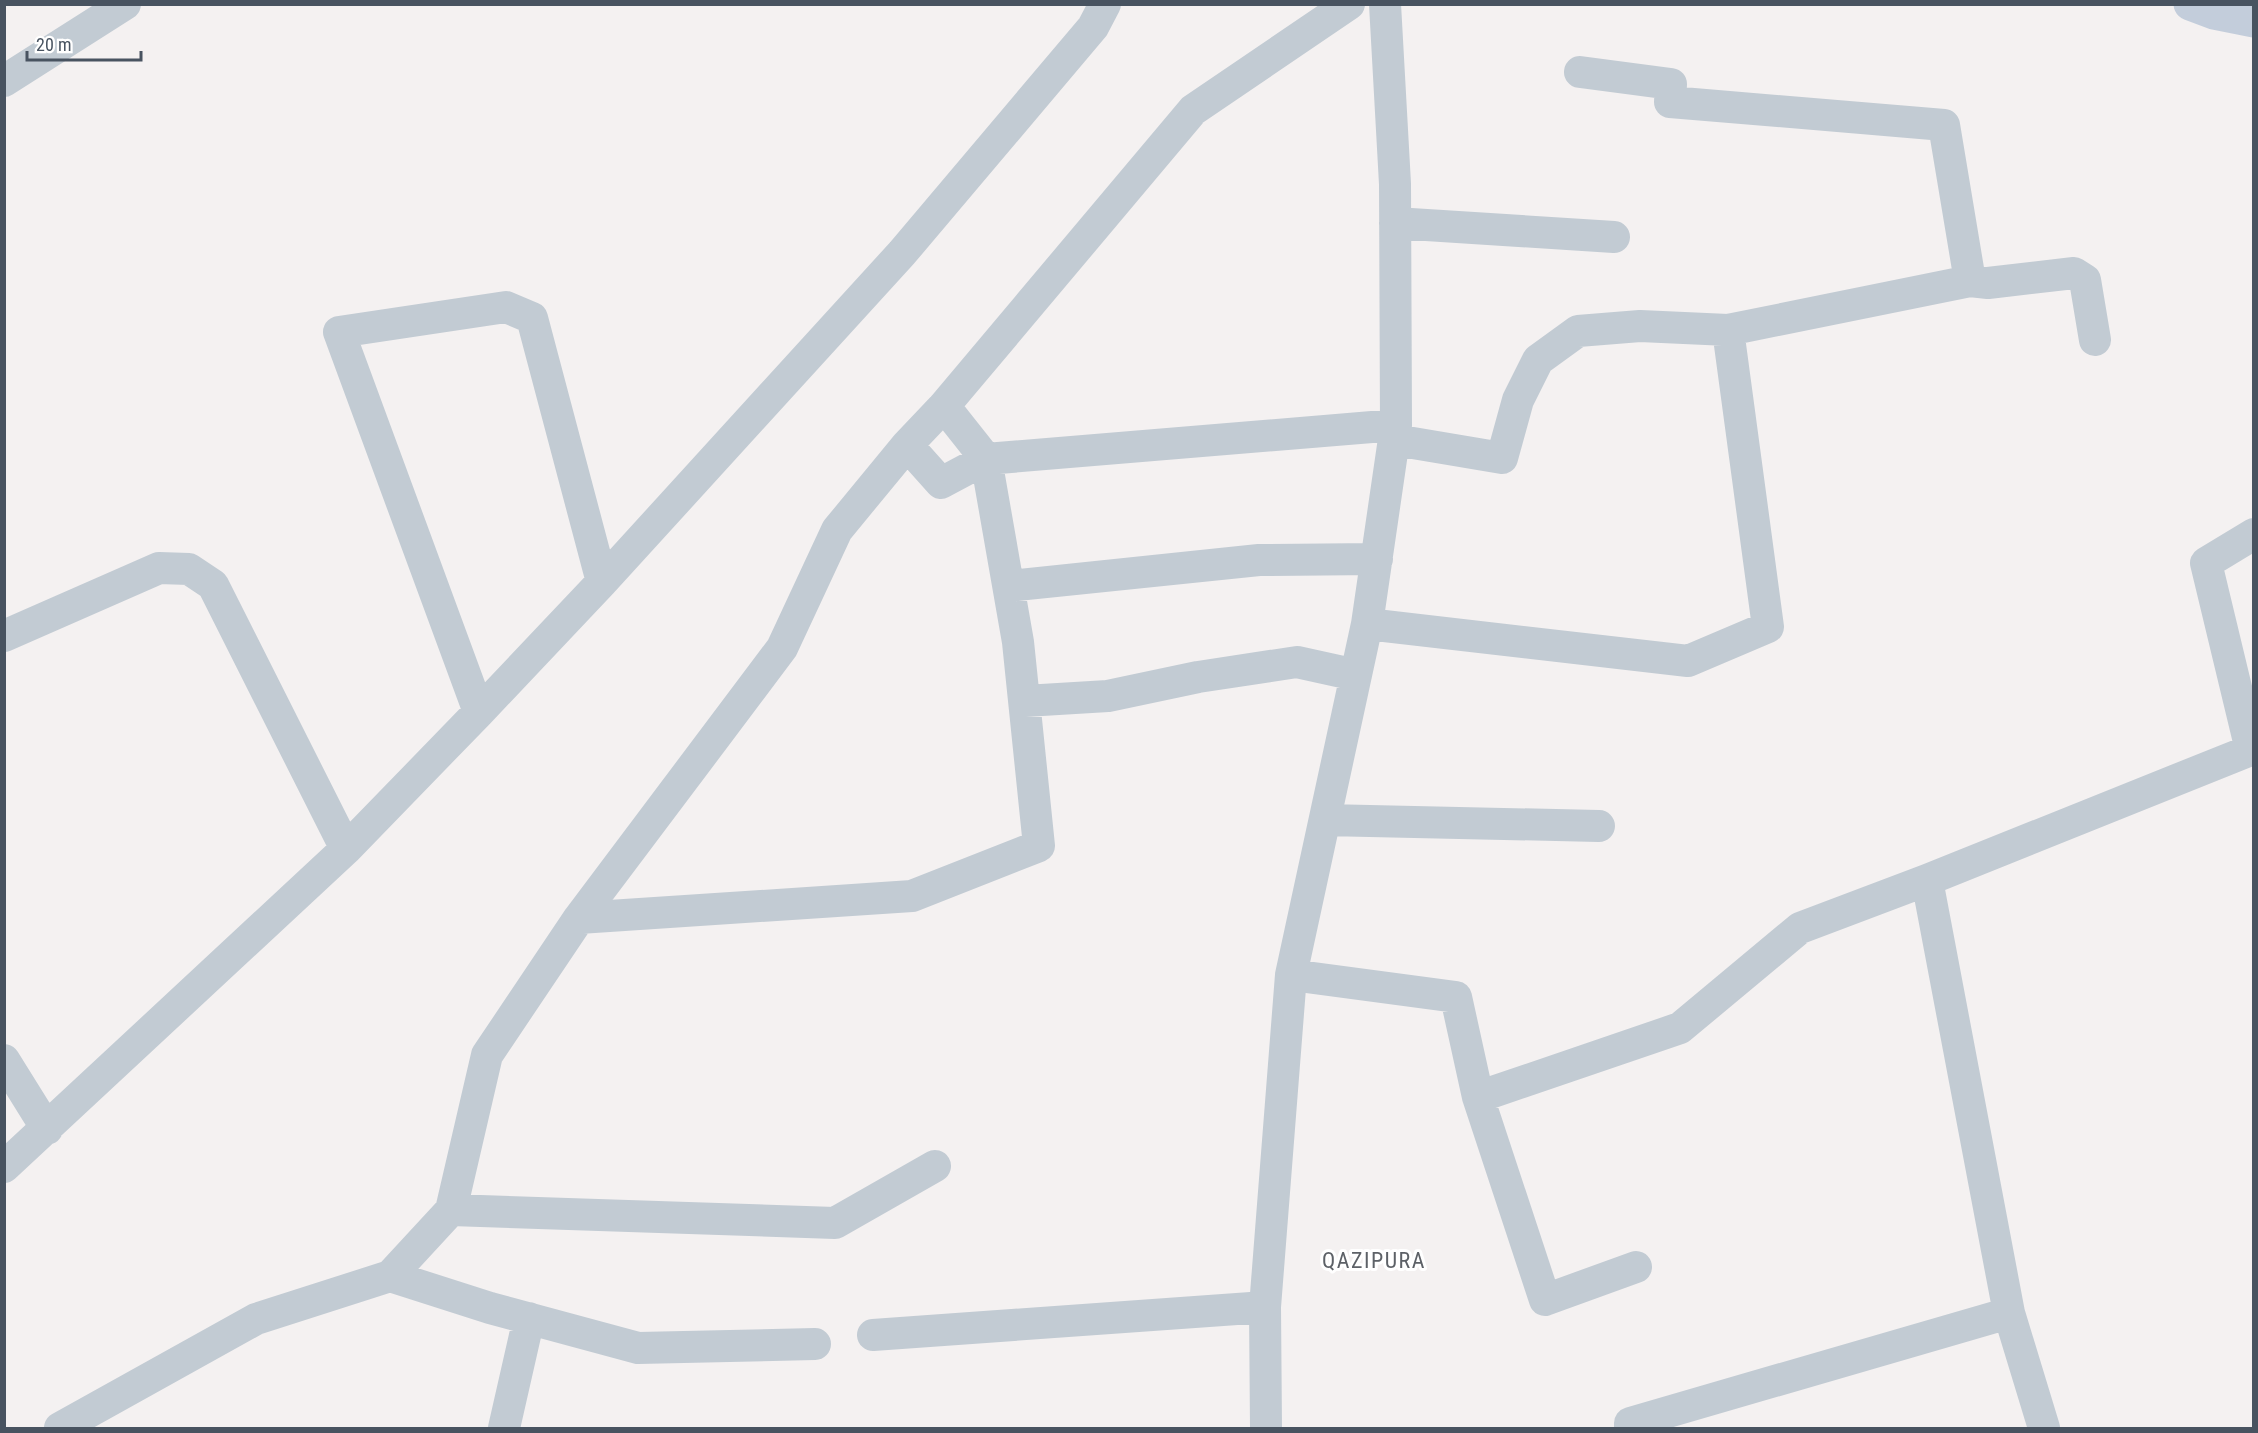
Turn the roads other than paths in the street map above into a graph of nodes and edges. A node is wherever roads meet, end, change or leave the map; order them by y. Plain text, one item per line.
1 (125, 4) edge
2 (1105, 4) edge
3 (1349, 4) edge
4 (1385, 4) edge
5 (2190, 4) edge
6 (2253, 21) edge
7 (1580, 72) dead end
8 (4, 81) edge
9 (1395, 223) junction
10 (1614, 237) dead end
11 (1970, 281) junction
12 (1728, 330) junction
13 (2095, 340) dead end
14 (944, 406) junction
15 (1395, 433) junction
16 (907, 445) junction
17 (986, 459) junction
18 (2253, 534) edge
19 (1377, 559) junction
20 (602, 582) junction
21 (1009, 586) junction
22 (1367, 624) junction
23 (4, 636) edge
24 (1356, 675) junction
25 (1025, 700) junction
26 (479, 712) junction
27 (1325, 820) junction
28 (1599, 826) dead end
29 (346, 849) junction
30 (1927, 880) junction
31 (579, 918) junction
32 (1291, 975) junction
33 (4, 1060) edge
34 (1478, 1097) junction
35 (47, 1129) junction
36 (935, 1166) dead end
37 (4, 1167) edge
38 (451, 1210) junction
39 (1636, 1267) dead end
40 (390, 1276) junction
41 (1265, 1307) junction
42 (2009, 1313) junction
43 (529, 1318) junction
44 (873, 1335) dead end
45 (815, 1344) dead end
46 (60, 1428) edge
47 (504, 1428) edge
48 (1266, 1428) edge
49 (1630, 1428) edge
50 (2044, 1428) edge

1 - 8 street
2 - 20 street
3 - 14 street
4 - 9 street
5 - 6 main road
7 - 11 street
9 - 10 street
9 - 15 street
11 - 12 street
11 - 13 street
12 - 15 street
12 - 22 street
14 - 16 street
14 - 17 street
15 - 17 street
15 - 19 street
16 - 17 street
16 - 31 street
17 - 21 street
18 - 30 street
19 - 21 street
19 - 22 street
20 - 26 street
20 - 26 street
21 - 25 street
22 - 24 street
23 - 29 street
24 - 25 street
24 - 27 street
25 - 31 street
26 - 29 street
27 - 28 street
27 - 32 street
29 - 35 street
30 - 34 street
30 - 42 street
31 - 38 street
32 - 34 street
32 - 41 street
33 - 35 street
34 - 39 street
35 - 37 street
36 - 38 street
38 - 40 street
40 - 43 street
40 - 46 street
41 - 44 street
41 - 48 street
42 - 49 street
42 - 50 street
43 - 45 street
43 - 47 street

